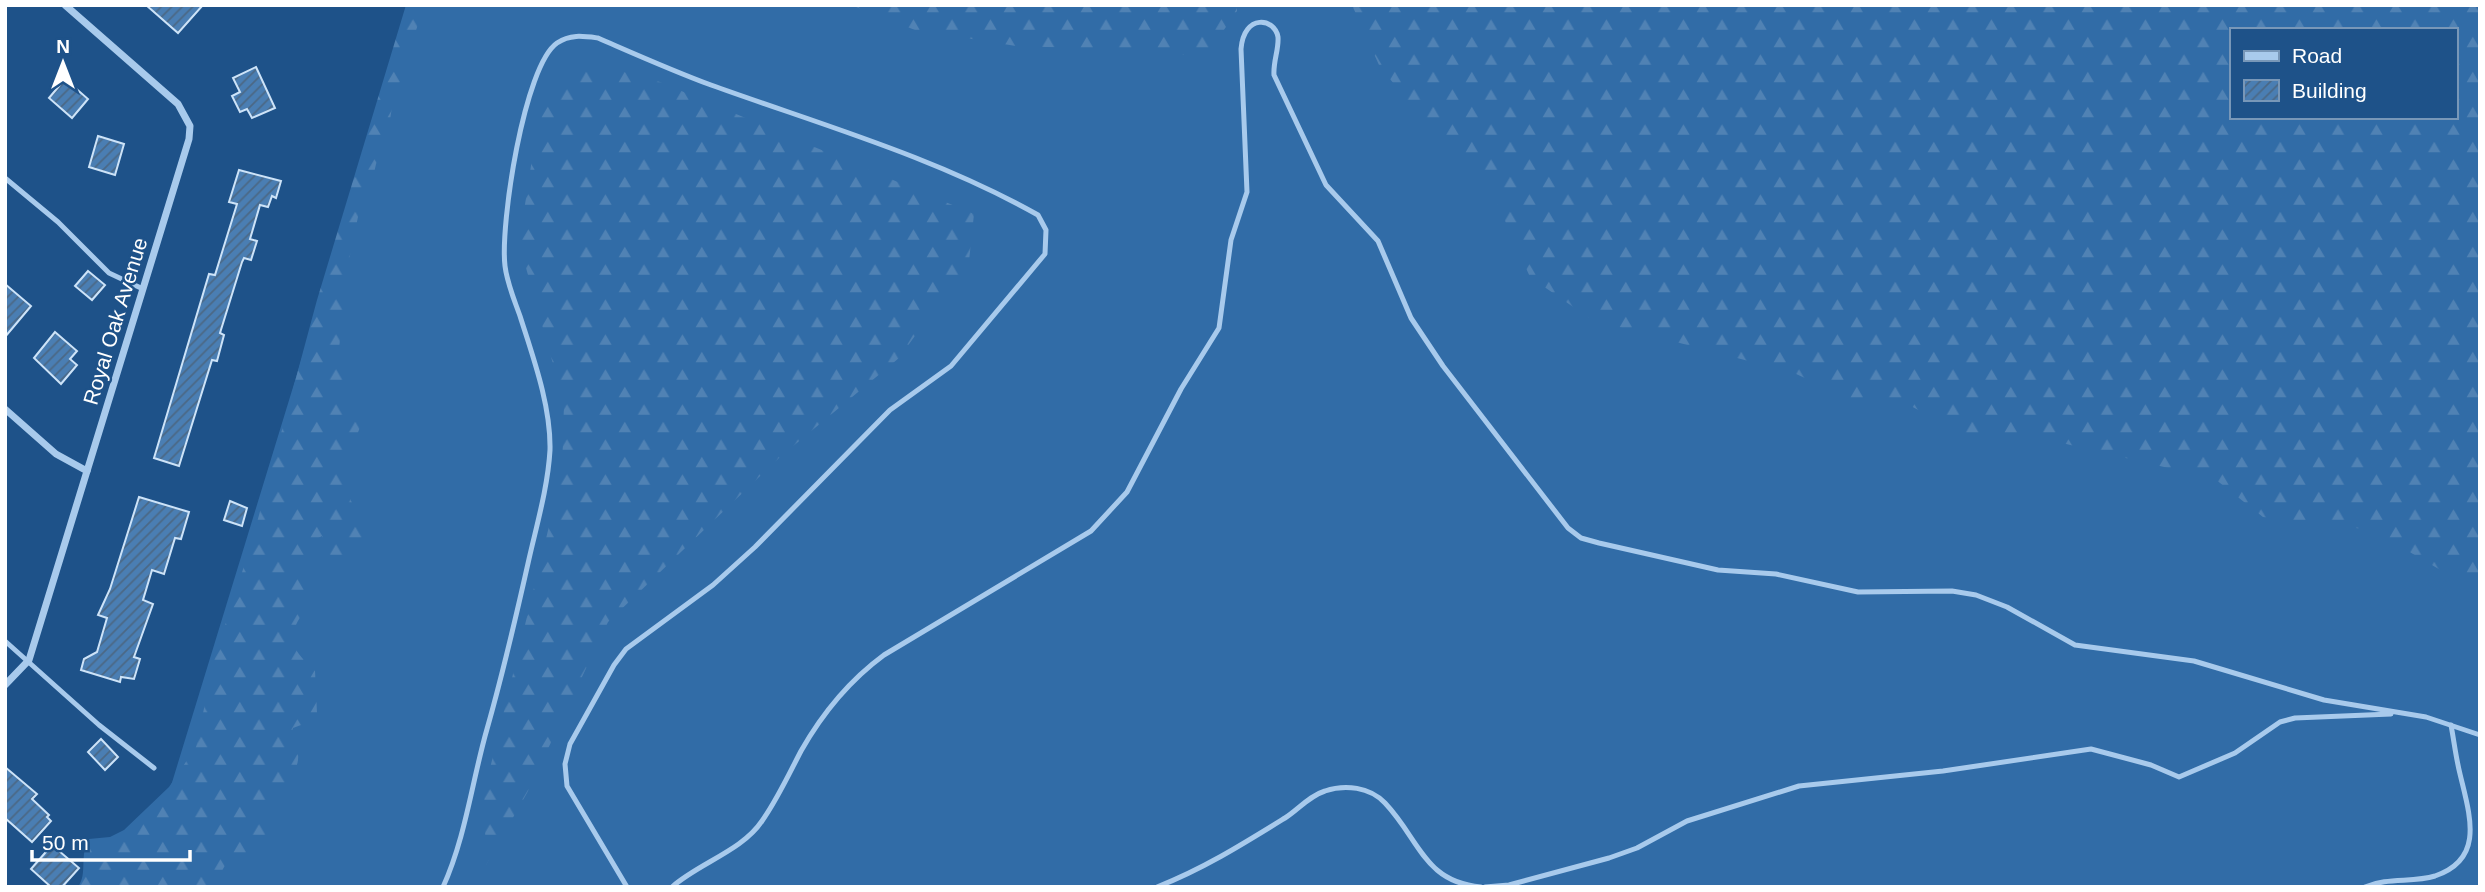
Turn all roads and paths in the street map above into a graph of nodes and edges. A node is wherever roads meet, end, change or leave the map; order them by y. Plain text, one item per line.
1 (65, 5) edge
2 (5, 178) edge
3 (143, 289) junction
4 (5, 409) edge
5 (87, 471) junction
6 (5, 641) edge
7 (29, 660) junction
8 (5, 685) edge
9 (2404, 713) junction
10 (2451, 725) junction
11 (2480, 735) edge
12 (154, 768) dead end
13 (443, 887) edge
14 (627, 887) edge
15 (672, 887) edge
16 (1157, 887) edge
17 (1483, 887) edge
18 (2365, 887) edge

1 - 3 street, Royal Oak Avenue
2 - 3 lane
3 - 5 street, Royal Oak Avenue
4 - 5 street
5 - 7 street, Royal Oak Avenue
6 - 7 lane
7 - 8 street, Royal Oak Avenue
7 - 12 lane
9 - 10 lane
9 - 15 lane
9 - 17 lane
10 - 11 lane
10 - 18 lane
13 - 14 lane
16 - 17 lane

